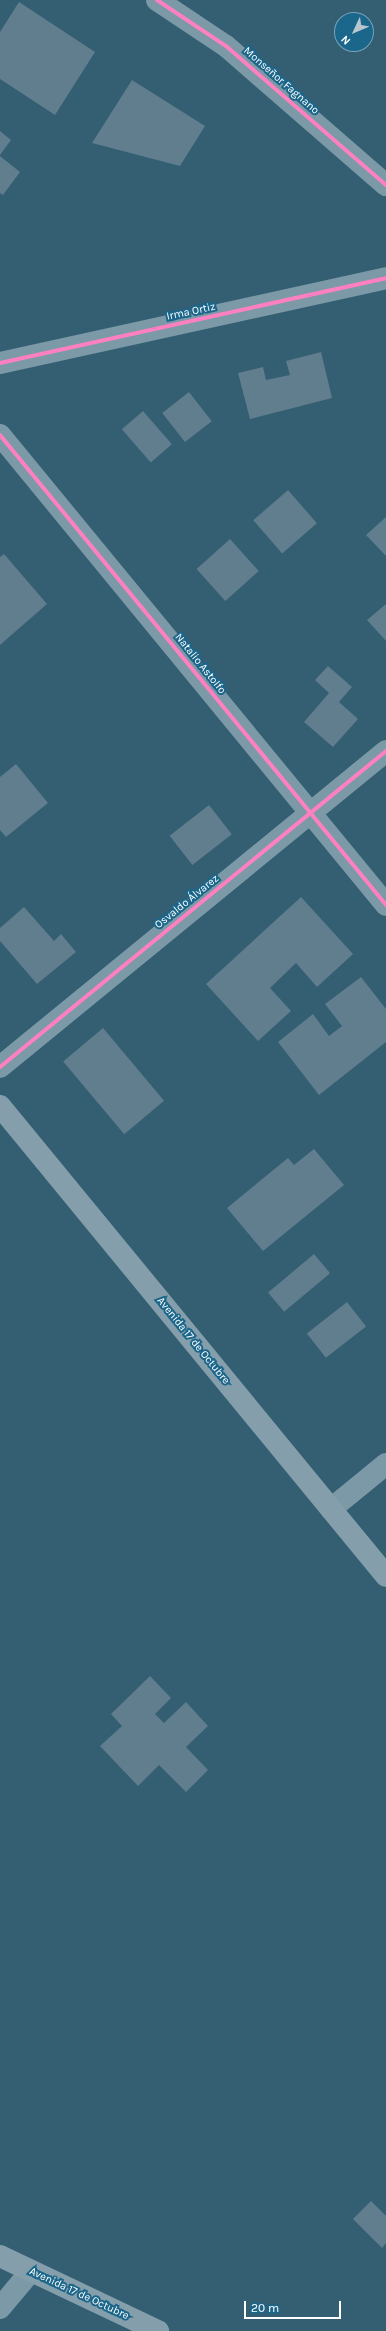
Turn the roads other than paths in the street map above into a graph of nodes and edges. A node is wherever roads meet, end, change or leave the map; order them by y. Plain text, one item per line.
1 (157, 0) edge
2 (386, 185) edge
3 (386, 278) edge
4 (0, 364) edge
5 (0, 435) edge
6 (386, 751) edge
7 (310, 813) junction
8 (386, 905) edge
9 (0, 1067) edge
10 (0, 1106) edge
11 (386, 1464) edge
12 (331, 1509) junction
13 (386, 1576) edge
14 (0, 2256) edge
15 (31, 2271) junction
16 (0, 2308) edge
17 (158, 2331) edge

1 - 2 street, Monseñor Fagnano
3 - 4 street, Irma Ortiz
5 - 7 street, Natalio Astolfo
6 - 7 street, Osvaldo Álvarez
7 - 8 street, Natalio Astolfo
7 - 9 street, Osvaldo Álvarez
10 - 12 main road, Avenida 17 de Octubre
11 - 12 street
12 - 13 main road, Avenida 17 de Octubre
14 - 15 main road, Avenida 17 de Octubre
15 - 16 street
15 - 17 main road, Avenida 17 de Octubre

